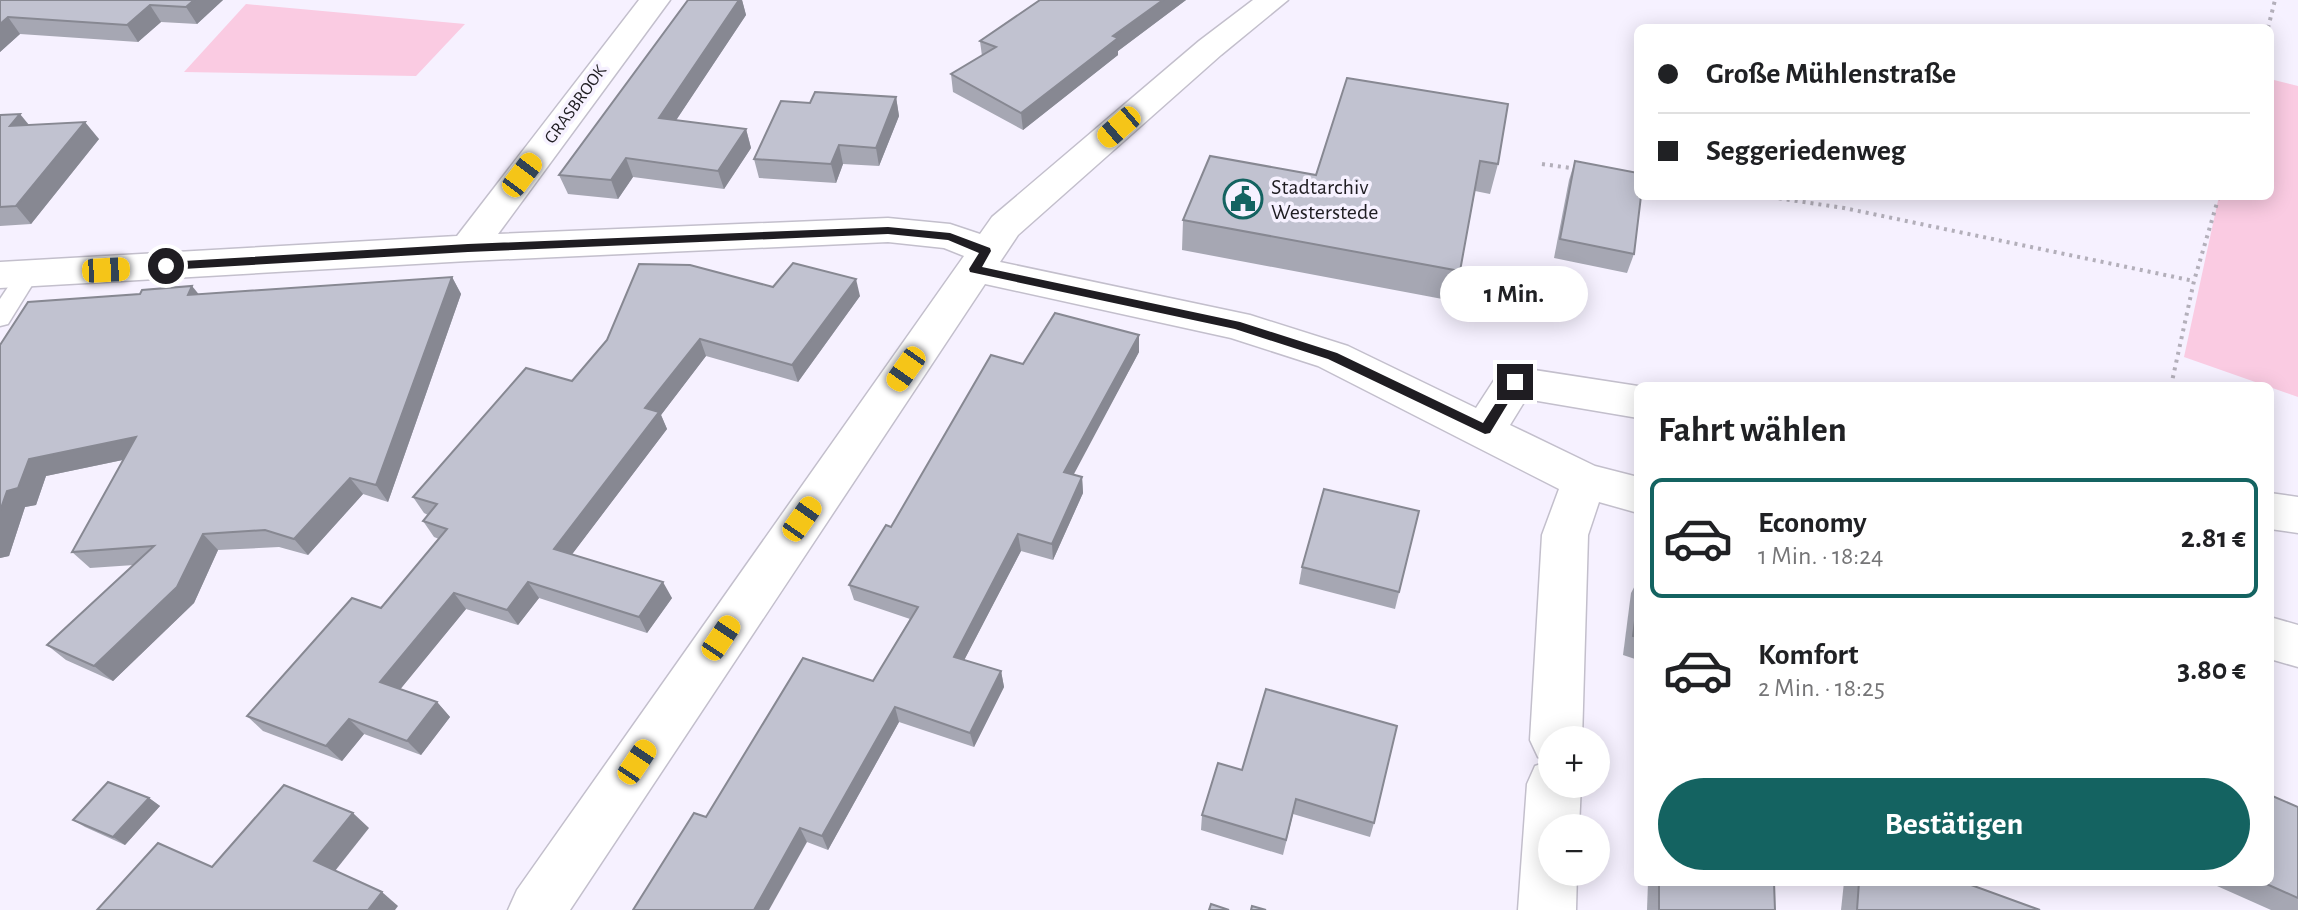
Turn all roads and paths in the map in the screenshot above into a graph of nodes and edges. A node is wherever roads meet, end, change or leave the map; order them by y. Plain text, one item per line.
1 (655, 0) edge
2 (1273, 0) edge
3 (2275, 0) edge
4 (2269, 24) edge
5 (1542, 164) dead end
6 (1583, 170) edge
7 (1790, 200) edge
8 (2218, 200) edge
9 (468, 248) junction
10 (980, 260) junction
11 (14, 275) edge
12 (2194, 281) junction
13 (0, 318) edge
14 (2172, 382) edge
15 (1634, 401) edge
16 (1485, 430) junction
17 (1584, 481) junction
18 (1634, 494) edge
19 (2274, 512) edge
20 (2298, 515) edge
21 (2274, 639) edge
22 (2298, 646) edge
23 (1557, 726) edge
24 (1553, 798) edge
25 (537, 910) edge
26 (1547, 910) edge

1 - 9 street, GRASBROOK
2 - 10 street
3 - 4 path
5 - 6 path
7 - 12 path
8 - 12 path
9 - 10 street
9 - 11 street
10 - 16 street
10 - 25 street
11 - 13 lane
12 - 14 path
15 - 16 street
16 - 17 street
17 - 18 street
17 - 23 street
19 - 20 street
21 - 22 street
24 - 26 street

